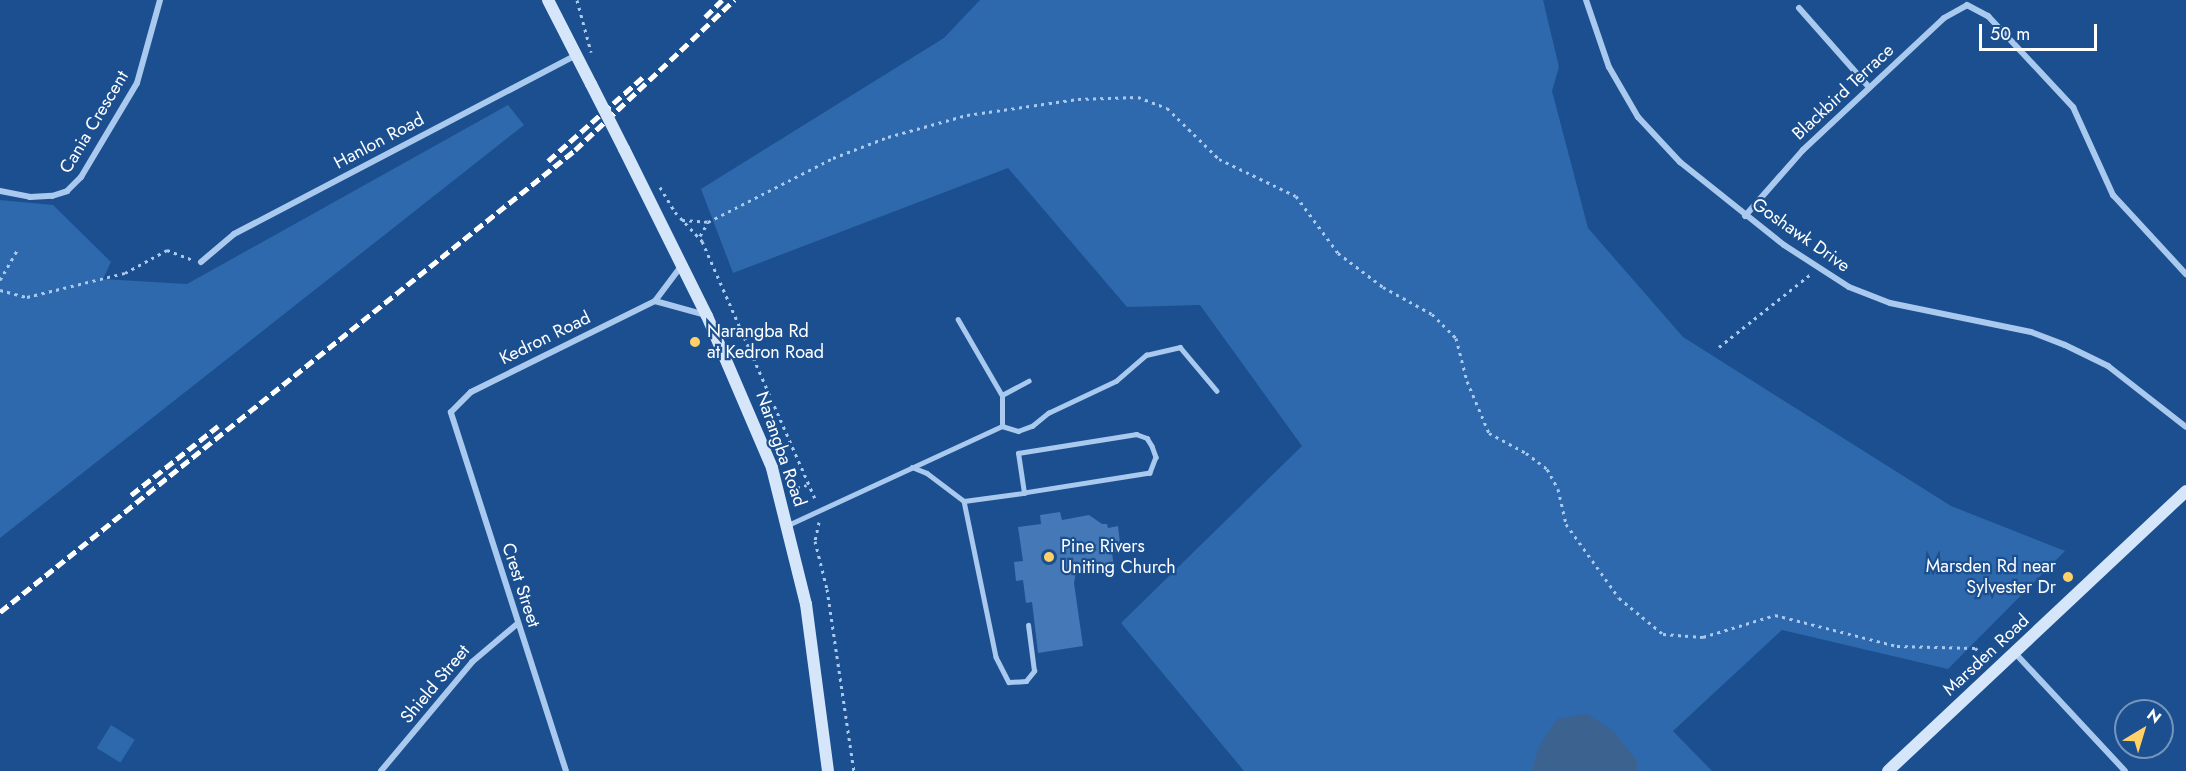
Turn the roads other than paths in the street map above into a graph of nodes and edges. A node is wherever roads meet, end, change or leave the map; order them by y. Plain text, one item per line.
1 (160, 0) edge
2 (548, 0) edge
3 (1586, 0) edge
4 (1967, 2) edge
5 (1798, 8) dead end
6 (576, 55) junction
7 (1869, 87) junction
8 (0, 191) edge
9 (1745, 216) junction
10 (201, 262) road end
11 (682, 265) junction
12 (2186, 274) edge
13 (655, 301) junction
14 (707, 316) junction
15 (958, 319) dead end
16 (1028, 381) dead end
17 (1216, 391) dead end
18 (1002, 395) junction
19 (453, 407) joint
20 (1002, 426) junction
21 (2186, 427) edge
22 (912, 467) junction
23 (2186, 491) edge
24 (1024, 493) junction
25 (964, 501) junction
26 (788, 525) junction
27 (517, 624) junction
28 (1028, 625) dead end
29 (2015, 653) junction
30 (381, 771) edge
31 (566, 771) edge
32 (828, 771) edge
33 (1888, 771) edge
34 (2125, 771) edge

1 - 8 street, Cania Crescent
2 - 6 main road, Narangba Road
3 - 9 street, Goshawk Drive
4 - 7 street, Blackbird Terrace
4 - 12 street
5 - 7 street
6 - 10 street, Hanlon Road
6 - 11 main road, Narangba Road, bridge
7 - 9 street, Blackbird Terrace
9 - 21 street, Goshawk Drive
11 - 13 street, Kedron Road
11 - 14 main road, Narangba Road
13 - 14 street
13 - 19 street, Kedron Road
14 - 26 main road, Narangba Road
15 - 18 lane
16 - 18 lane
17 - 20 lane
18 - 20 lane
19 - 27 street, Crest Street
20 - 22 lane
22 - 25 lane
22 - 26 lane
23 - 29 main road, Marsden Road
24 - 24 lane
24 - 25 lane
25 - 28 lane
26 - 32 main road, Narangba Road
27 - 30 street, Shield Street
27 - 31 street, Crest Street
29 - 33 main road, Marsden Road
29 - 34 street

